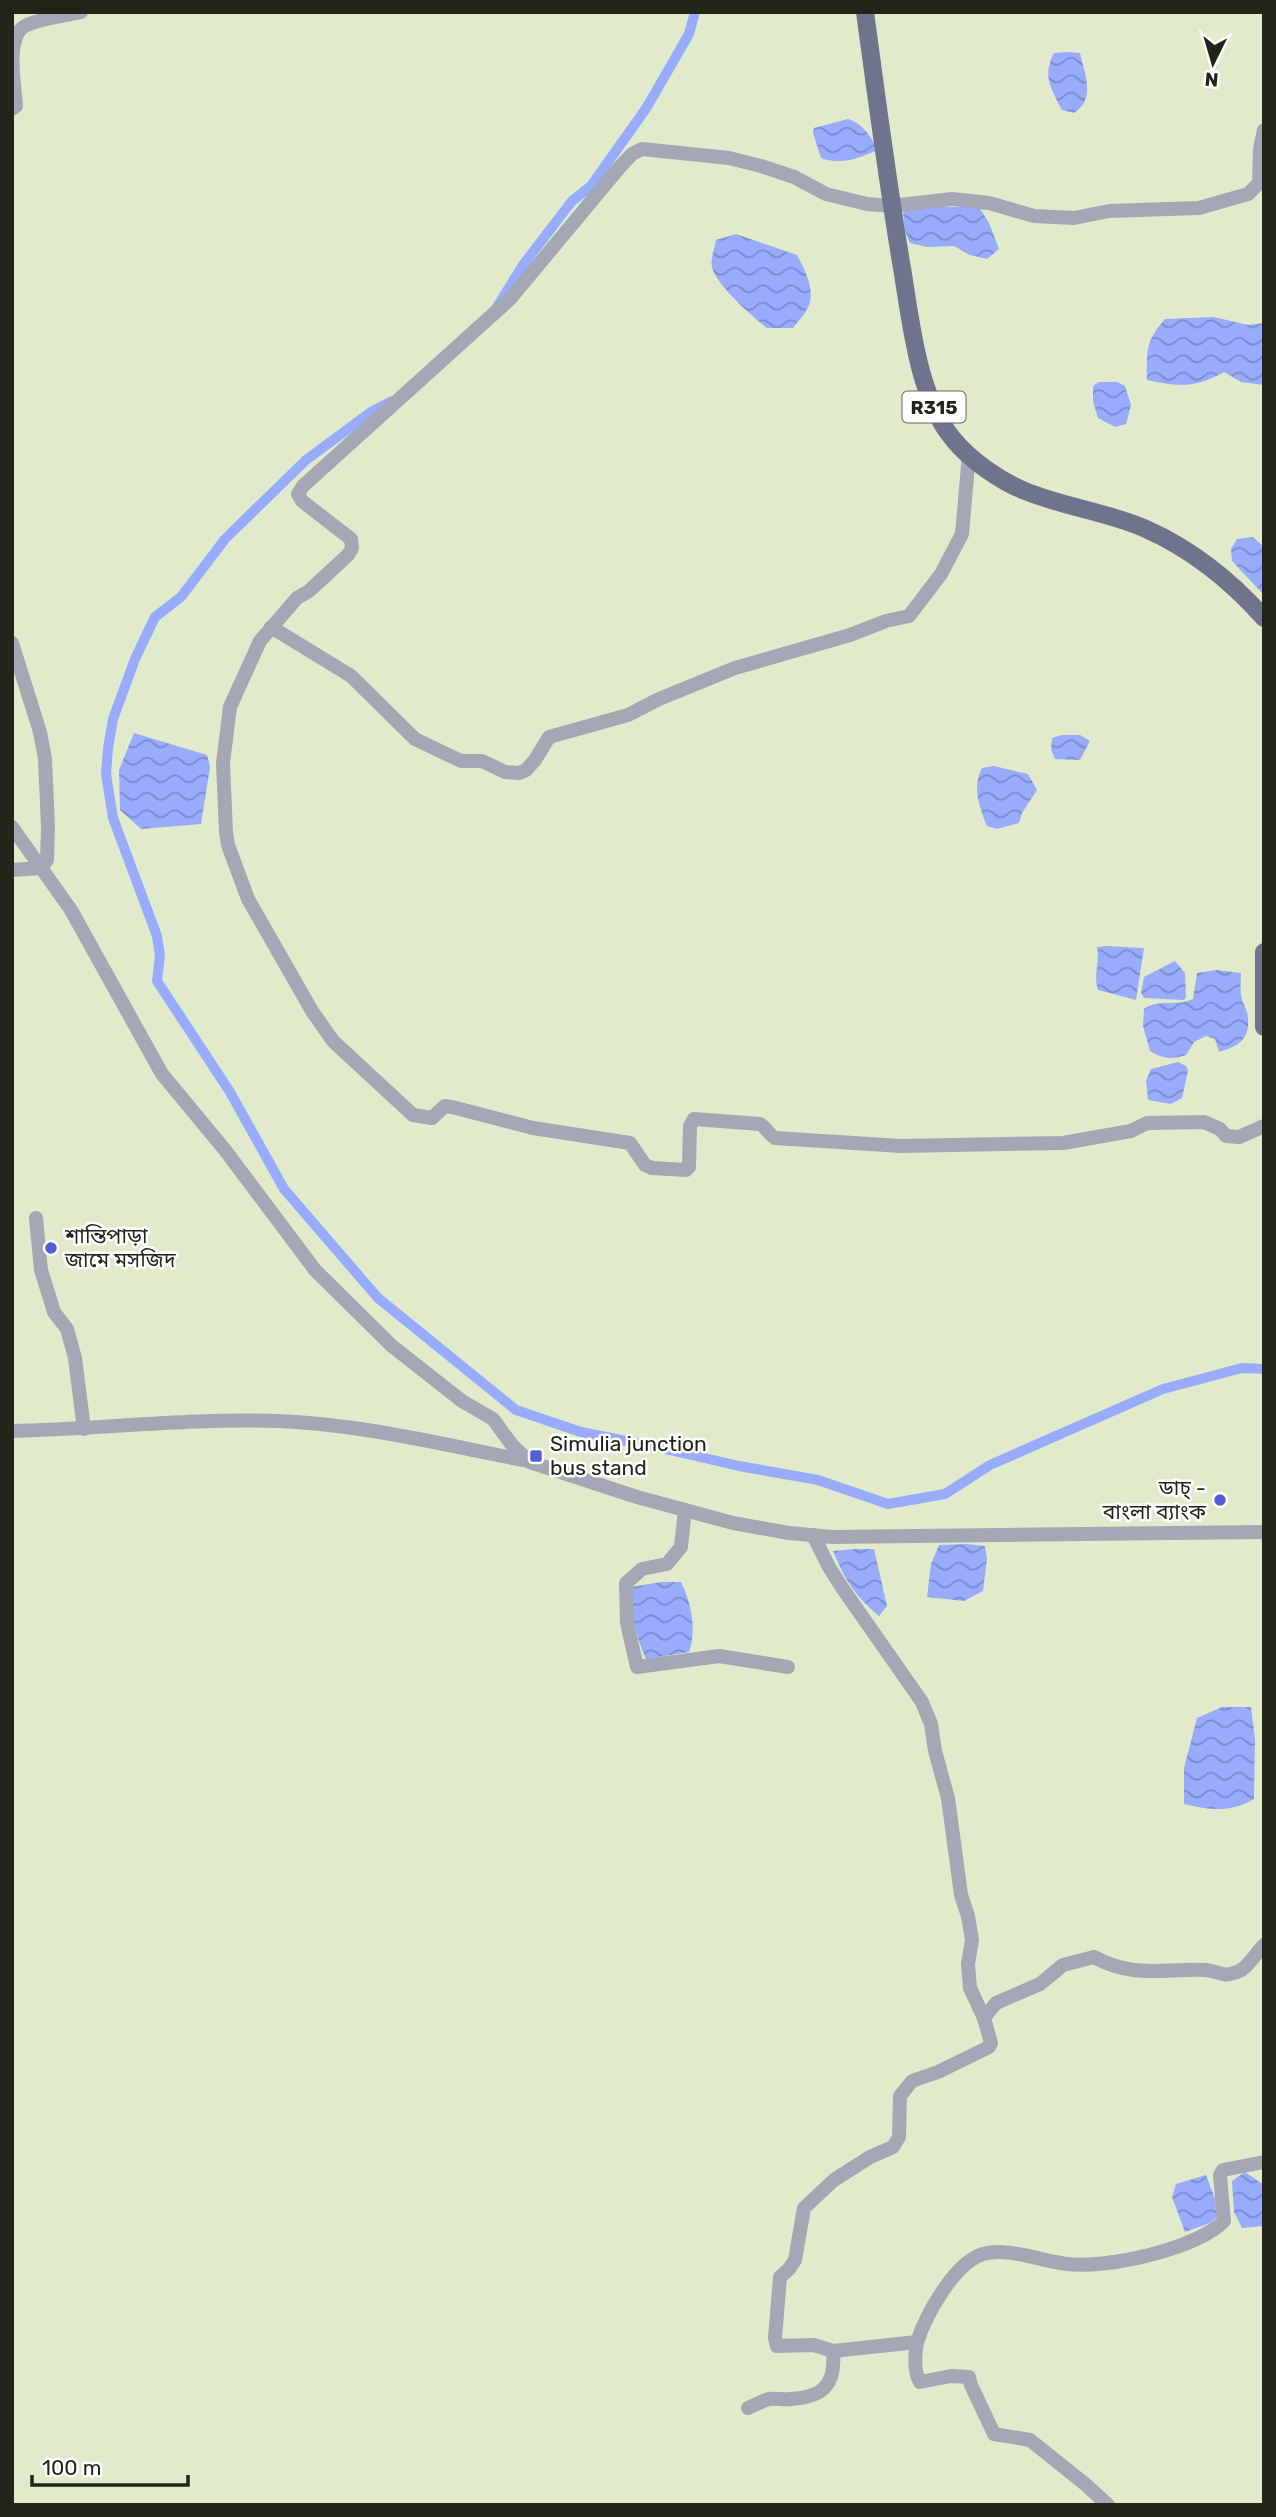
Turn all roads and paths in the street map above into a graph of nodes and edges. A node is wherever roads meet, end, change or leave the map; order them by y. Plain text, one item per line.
1 (80, 12) edge
2 (865, 12) edge
3 (12, 109) edge
4 (1264, 130) edge
5 (891, 206) junction
6 (969, 454) junction
7 (1264, 618) edge
8 (271, 627) junction
9 (12, 643) edge
10 (12, 827) edge
11 (41, 868) junction
12 (12, 870) edge
13 (1264, 952) edge
14 (1264, 1027) edge
15 (1264, 1126) edge
16 (36, 1218) dead end
17 (84, 1429) junction
18 (12, 1431) edge
19 (530, 1462) junction
20 (685, 1510) junction
21 (1264, 1532) edge
22 (813, 1535) junction
23 (788, 1667) dead end
24 (1264, 1945) edge
25 (984, 2018) junction
26 (1264, 2162) edge
27 (917, 2342) junction
28 (833, 2351) junction
29 (748, 2408) dead end
30 (1108, 2505) edge

1 - 3 street
2 - 5 main road, R315
4 - 5 street
5 - 6 main road, R315
5 - 8 street
6 - 7 main road, R315
6 - 8 street
8 - 15 street
9 - 11 street
10 - 11 street
11 - 12 street
11 - 19 street
13 - 14 main road
16 - 17 street
17 - 18 street
17 - 19 street
19 - 20 street
20 - 22 street
20 - 23 street
21 - 22 street
22 - 25 street
24 - 25 street
25 - 28 street
26 - 27 street
27 - 28 street
27 - 30 street
28 - 29 street

